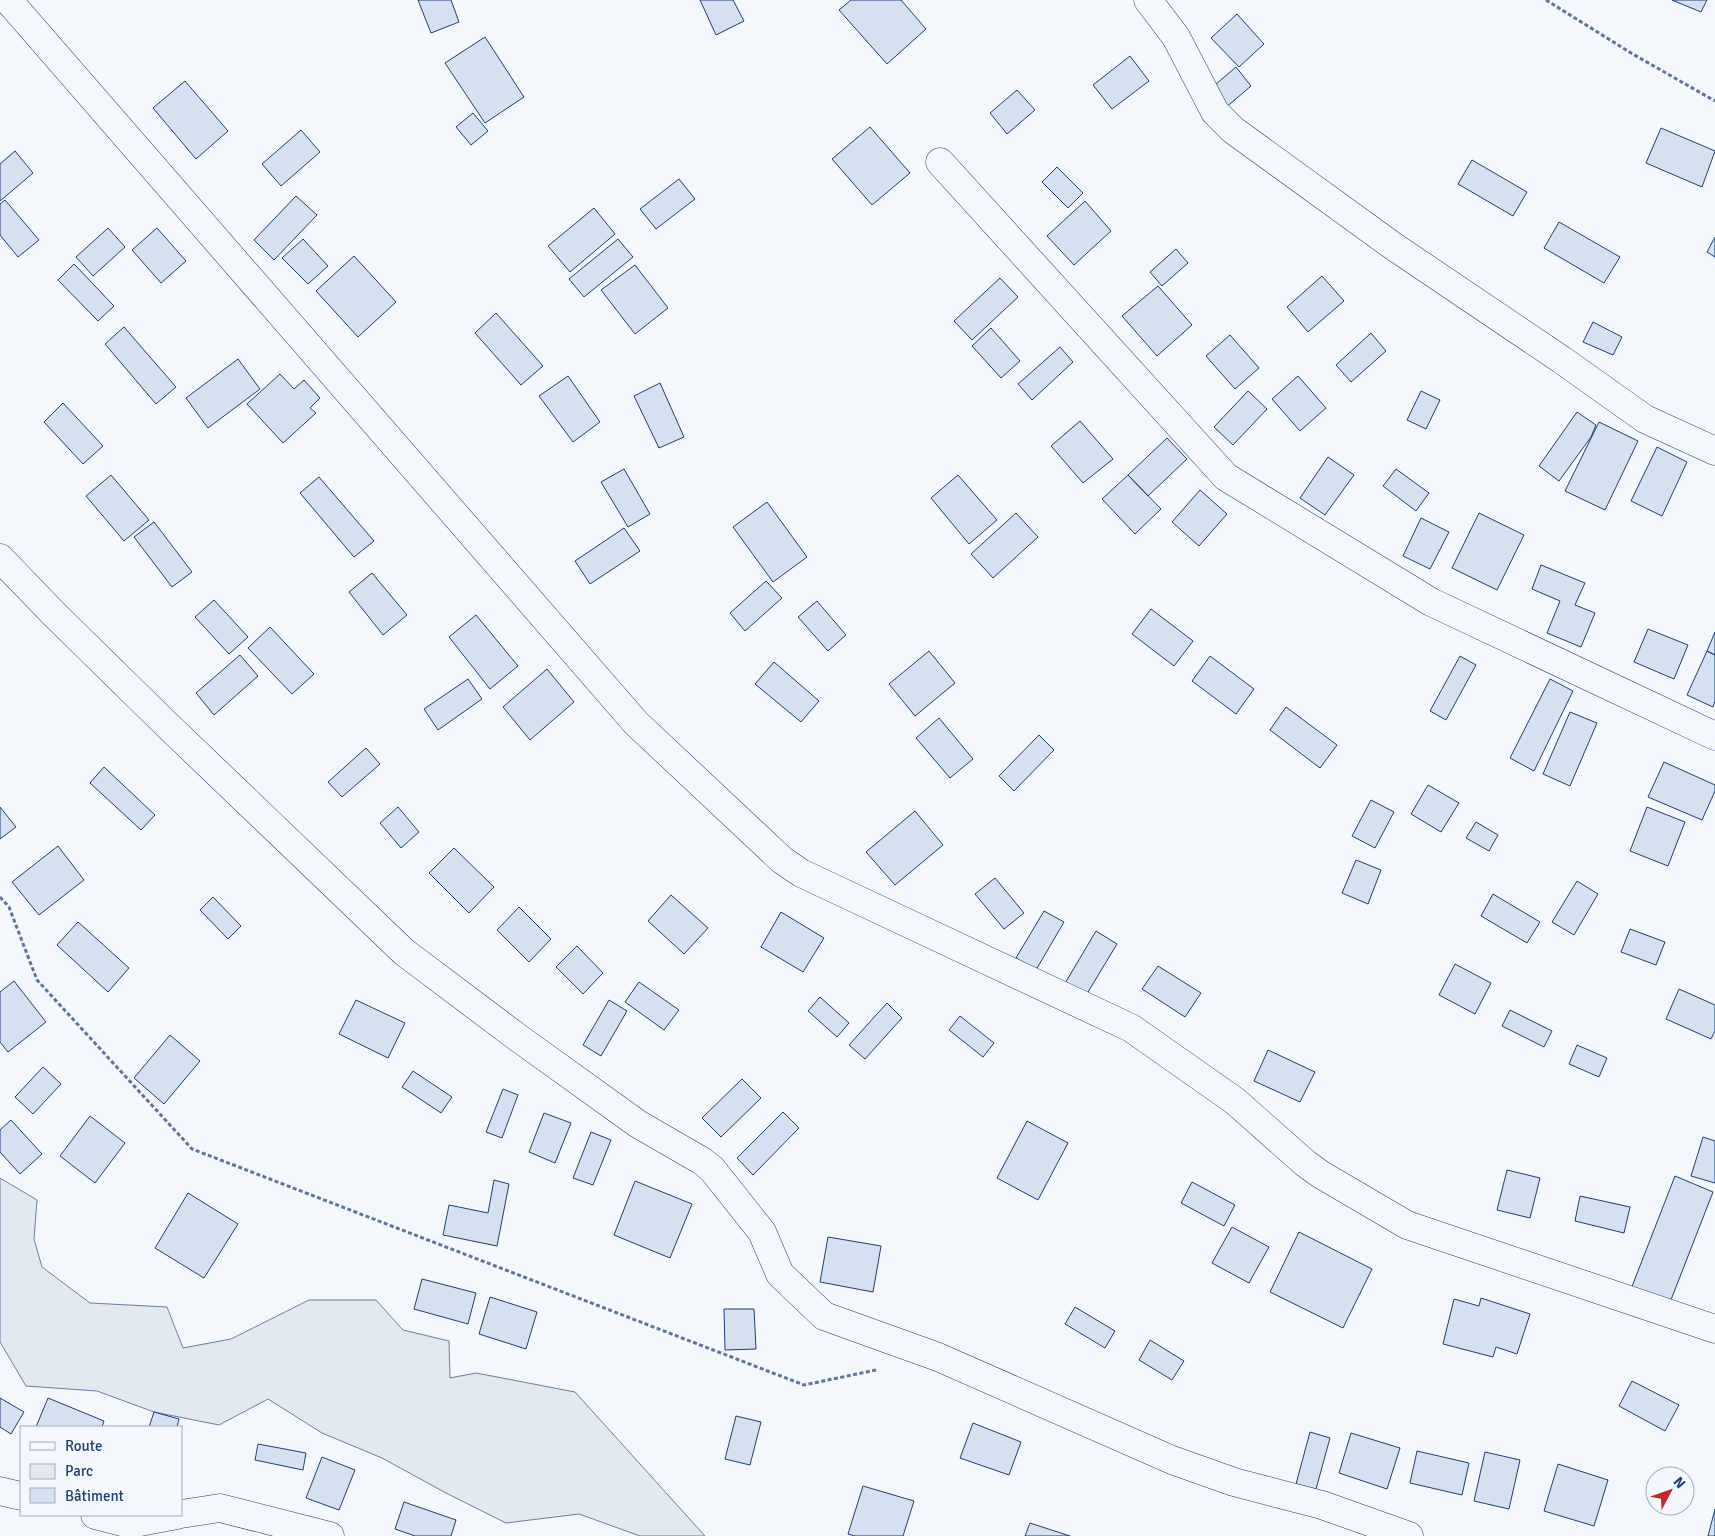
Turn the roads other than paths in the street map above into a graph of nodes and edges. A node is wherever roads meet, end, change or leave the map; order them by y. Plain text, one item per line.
1 (8, 0) edge
2 (1148, 0) edge
3 (940, 162) dead end
4 (1715, 452) edge
5 (0, 558) edge
6 (1715, 736) edge
7 (1715, 1329) edge
8 (0, 1491) edge
9 (20, 1496) edge
10 (182, 1514) edge
11 (99, 1516) edge
12 (172, 1516) edge
13 (330, 1536) edge
14 (1409, 1536) edge

1 - 7 street
2 - 4 street
3 - 6 street
5 - 14 street
8 - 9 street
10 - 13 street
11 - 12 street

